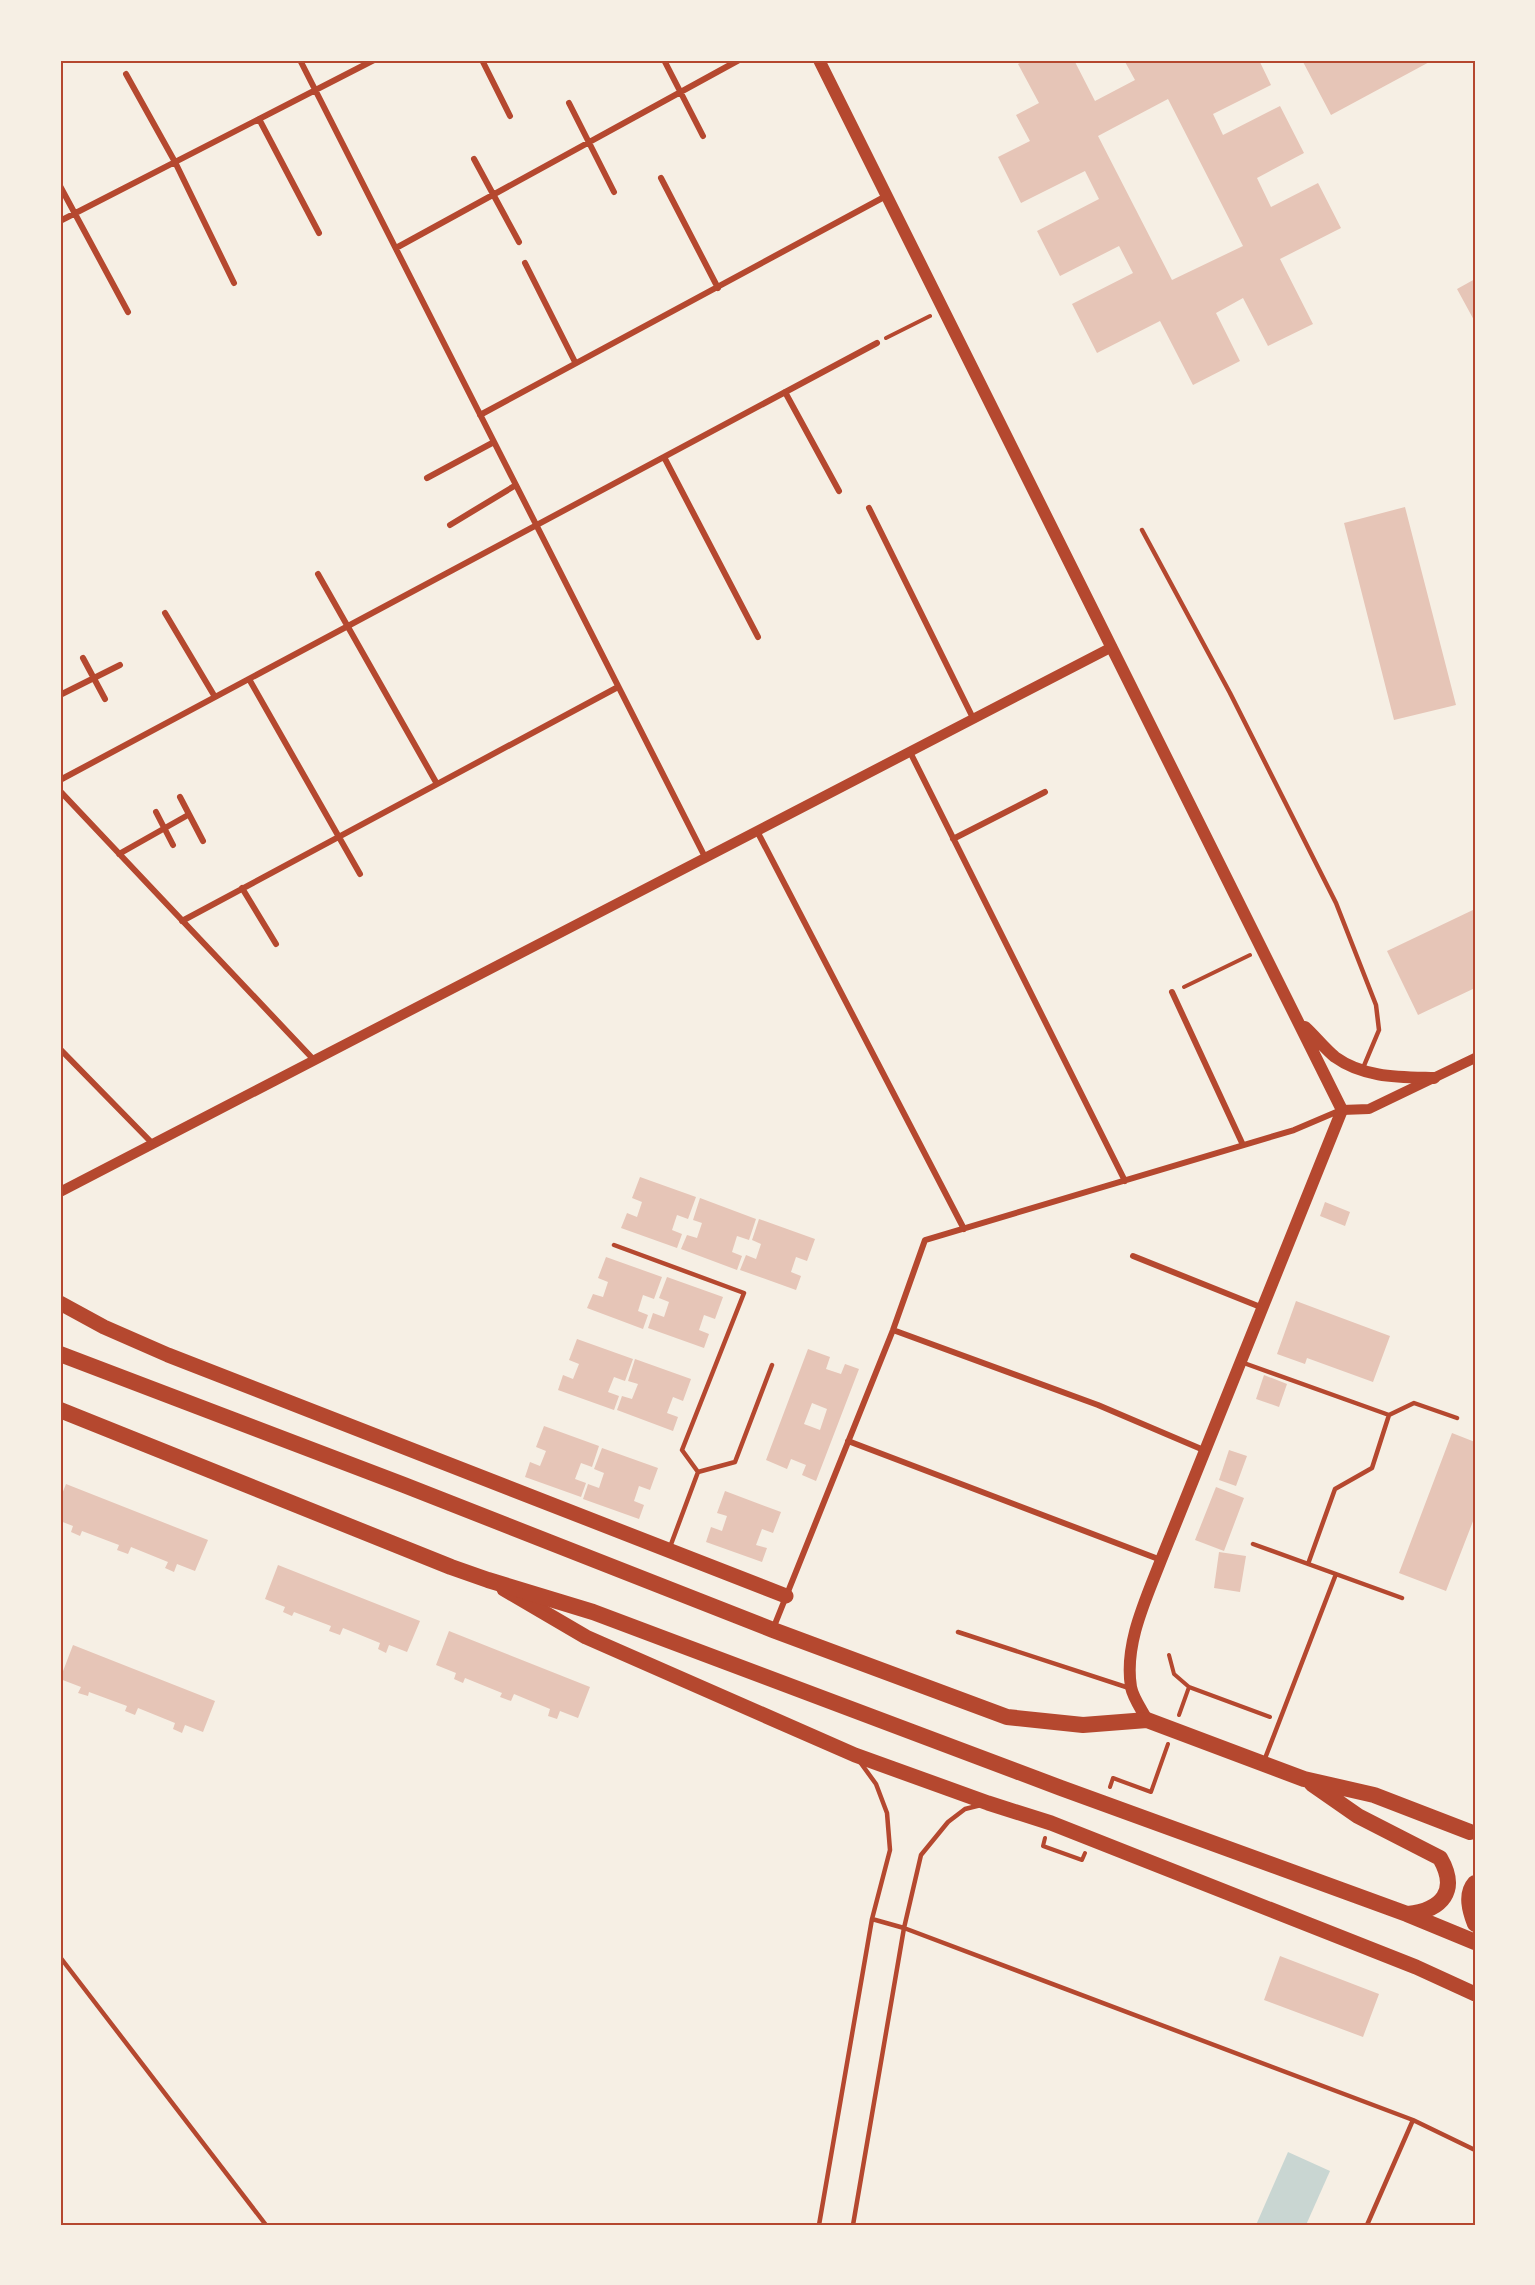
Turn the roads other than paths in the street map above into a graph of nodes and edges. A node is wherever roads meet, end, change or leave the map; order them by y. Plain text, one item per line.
1 (300, 60) edge
2 (374, 60) edge
3 (482, 60) edge
4 (664, 60) edge
5 (739, 60) edge
6 (819, 60) edge
7 (126, 74) dead end
8 (315, 90) junction
9 (681, 92) junction
10 (569, 104) dead end
11 (510, 116) dead end
12 (259, 119) junction
13 (703, 136) dead end
14 (589, 142) junction
15 (474, 159) dead end
16 (175, 162) junction
17 (661, 178) dead end
18 (60, 186) edge
19 (614, 192) dead end
20 (493, 195) junction
21 (886, 196) junction
22 (75, 213) junction
23 (60, 221) edge
24 (319, 233) dead end
25 (519, 242) dead end
26 (396, 248) junction
27 (525, 263) dead end
28 (234, 283) dead end
29 (718, 288) junction
30 (128, 312) dead end
31 (877, 343) road end
32 (575, 362) junction
33 (784, 392) junction
34 (480, 415) junction
35 (494, 442) junction
36 (664, 457) junction
37 (427, 478) dead end
38 (516, 485) junction
39 (839, 491) dead end
40 (869, 508) dead end
41 (450, 525) dead end
42 (536, 525) junction
43 (1142, 530) dead end
44 (318, 574) dead end
45 (165, 613) dead end
46 (347, 626) junction
47 (758, 637) dead end
48 (1112, 647) junction
49 (83, 658) dead end
50 (120, 665) dead end
51 (94, 678) junction
52 (249, 679) junction
53 (618, 687) junction
54 (60, 695) edge
55 (215, 697) junction
56 (105, 699) dead end
57 (973, 718) junction
58 (910, 752) junction
59 (60, 780) edge
60 (437, 784) junction
61 (60, 791) edge
62 (1045, 792) dead end
63 (180, 797) dead end
64 (156, 812) dead end
65 (188, 815) junction
66 (164, 829) junction
67 (757, 831) junction
68 (339, 837) junction
69 (953, 839) junction
70 (203, 841) dead end
71 (173, 845) dead end
72 (119, 854) junction
73 (705, 857) junction
74 (360, 874) dead end
75 (242, 888) junction
76 (182, 921) junction
77 (276, 944) dead end
78 (1172, 992) road end
79 (1298, 1020) junction
80 (60, 1049) edge
81 (1475, 1058) edge
82 (314, 1060) junction
83 (1362, 1071) junction
84 (1434, 1078) junction
85 (1342, 1110) junction
86 (153, 1144) junction
87 (1243, 1145) junction
88 (1125, 1181) junction
89 (60, 1192) edge
90 (964, 1229) junction
91 (614, 1245) dead end
92 (1133, 1256) dead end
93 (60, 1303) edge
94 (1263, 1308) junction
95 (892, 1330) junction
96 (60, 1354) edge
97 (1241, 1362) junction
98 (772, 1365) dead end
99 (60, 1410) edge
100 (1389, 1415) junction
101 (1457, 1418) dead end
102 (848, 1441) junction
103 (1206, 1451) junction
104 (698, 1472) junction
105 (1253, 1544) dead end
106 (669, 1549) junction
107 (1161, 1560) junction
108 (1308, 1564) junction
109 (1336, 1574) junction
110 (488, 1580) junction
111 (786, 1596) junction
112 (1402, 1598) dead end
113 (773, 1630) junction
114 (958, 1632) dead end
115 (1131, 1689) junction
116 (1147, 1720) junction
117 (855, 1755) junction
118 (1263, 1763) junction
119 (1304, 1779) junction
120 (988, 1803) junction
121 (1473, 1833) edge
122 (1475, 1883) edge
123 (1407, 1914) junction
124 (872, 1919) junction
125 (1475, 1924) edge
126 (904, 1928) junction
127 (1475, 1942) edge
128 (60, 1957) edge
129 (1475, 1994) edge
130 (1413, 2120) junction
131 (1475, 2150) edge
132 (266, 2225) edge
133 (819, 2225) edge
134 (853, 2225) edge
135 (1367, 2225) edge

1 - 8 street
2 - 8 street
3 - 11 street
4 - 9 street
5 - 9 street
6 - 21 main road
7 - 16 street
8 - 12 street
8 - 26 street
9 - 13 street
9 - 14 street
10 - 14 street
12 - 16 street
12 - 24 street
14 - 19 street
14 - 20 street
15 - 20 street
16 - 22 street
16 - 28 street
17 - 29 street
18 - 22 street
20 - 25 street
20 - 26 street
21 - 29 street
21 - 48 main road
22 - 23 street
22 - 30 street
26 - 34 street
27 - 32 street
29 - 32 street
31 - 33 street
32 - 34 street
33 - 36 street
33 - 39 street
34 - 35 street
35 - 37 street
35 - 38 street
36 - 42 street
36 - 47 street
38 - 41 street
38 - 42 street
40 - 57 street
42 - 46 street
42 - 53 street
43 - 83 lane
44 - 46 street
45 - 55 street
46 - 52 street
46 - 60 street
48 - 57 street
48 - 79 main road
49 - 51 street
50 - 51 street
51 - 54 street
51 - 56 street
52 - 55 street
52 - 68 street
53 - 60 street
53 - 73 street
55 - 59 street
57 - 58 street
58 - 67 street
58 - 69 street
60 - 68 street
61 - 72 street
62 - 69 street
63 - 65 street
64 - 66 street
65 - 66 street
65 - 70 street
66 - 71 street
66 - 72 street
67 - 73 street
67 - 90 street
68 - 74 street
68 - 75 street
69 - 88 street
72 - 76 street
73 - 82 street
75 - 76 street
75 - 77 street
76 - 82 street
78 - 87 street
79 - 83 main road
79 - 85 main road
80 - 86 street
81 - 84 street
82 - 86 street
83 - 84 main road
84 - 85 street
85 - 87 street
85 - 94 main road
86 - 89 street
87 - 88 street
88 - 90 street
90 - 95 street
91 - 104 lane
92 - 94 street
93 - 106 main road
94 - 97 main road
95 - 102 street
95 - 103 street
96 - 113 highway
97 - 100 lane
97 - 103 main road
98 - 104 lane
99 - 110 highway
100 - 101 lane
100 - 108 lane
102 - 107 street
102 - 111 street
103 - 107 main road
104 - 106 lane
105 - 108 lane
106 - 111 main road
107 - 115 main road
108 - 109 lane
109 - 112 lane
109 - 118 lane
110 - 117 main road
110 - 123 highway
111 - 113 street
113 - 116 highway
114 - 115 lane
115 - 116 main road
116 - 118 highway
117 - 120 main road
117 - 124 lane
118 - 119 highway
119 - 121 highway
119 - 123 highway
120 - 126 lane
120 - 129 main road
122 - 125 highway
123 - 127 highway
124 - 126 lane
124 - 133 lane
126 - 130 lane
126 - 134 lane
128 - 132 lane
130 - 131 lane
130 - 135 lane

